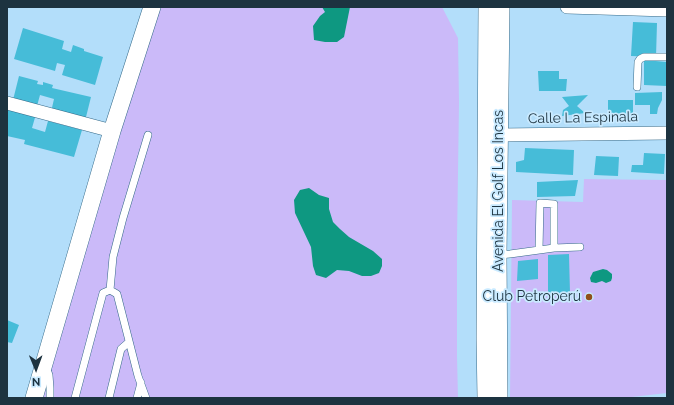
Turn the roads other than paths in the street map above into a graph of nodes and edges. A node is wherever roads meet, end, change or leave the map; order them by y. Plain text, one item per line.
1 (152, 7) edge
2 (475, 7) edge
3 (487, 7) edge
4 (501, 7) edge
5 (567, 7) edge
6 (667, 10) edge
7 (487, 32) junction
8 (667, 57) edge
9 (637, 87) dead end
10 (7, 103) edge
11 (112, 131) junction
12 (667, 133) edge
13 (499, 135) junction
14 (148, 136) dead end
15 (580, 247) dead end
16 (554, 248) junction
17 (539, 250) junction
18 (498, 255) junction
19 (110, 290) junction
20 (129, 342) junction
21 (45, 363) junction
22 (141, 383) junction
23 (34, 398) edge
24 (50, 398) edge
25 (75, 398) edge
26 (109, 398) edge
27 (137, 398) edge
28 (146, 398) edge
29 (486, 398) edge
30 (499, 398) edge

1 - 11 street
2 - 7 street
3 - 7 street, Avenida El Golf Los Incas
4 - 13 street, Avenida El Golf Los Incas
5 - 6 street
7 - 29 street, Avenida El Golf Los Incas
8 - 9 lane
10 - 11 street
11 - 21 street
12 - 13 street, Calle La Espinala
13 - 18 street, Avenida El Golf Los Incas
14 - 19 lane
15 - 16 lane
16 - 17 lane
16 - 17 lane
17 - 18 lane
18 - 30 street, Avenida El Golf Los Incas
19 - 20 lane
19 - 25 lane
20 - 22 lane
20 - 26 lane
21 - 23 street
21 - 24 lane
22 - 27 lane
22 - 28 lane

